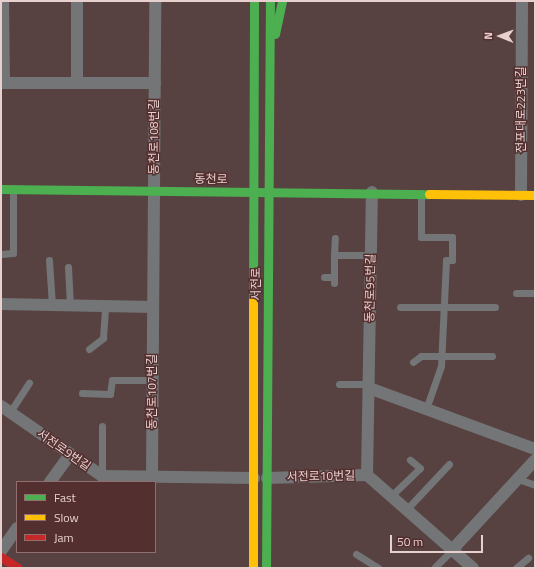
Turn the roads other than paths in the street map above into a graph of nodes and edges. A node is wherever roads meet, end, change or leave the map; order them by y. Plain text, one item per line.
1 (3, 1) edge
2 (77, 1) edge
3 (155, 1) edge
4 (254, 1) edge
5 (270, 1) edge
6 (282, 1) edge
7 (522, 1) edge
8 (272, 47) junction
9 (2, 83) edge
10 (77, 83) junction
11 (154, 84) junction
12 (1, 189) edge
13 (13, 189) junction
14 (154, 191) junction
15 (253, 192) junction
16 (268, 192) junction
17 (372, 192) junction
18 (421, 192) junction
19 (521, 195) junction
20 (535, 195) edge
21 (334, 238) dead end
22 (1, 254) edge
23 (334, 255) junction
24 (371, 255) junction
25 (49, 260) dead end
26 (68, 267) dead end
27 (324, 277) dead end
28 (516, 293) dead end
29 (535, 293) edge
30 (1, 304) edge
31 (52, 305) junction
32 (70, 306) junction
33 (105, 306) junction
34 (153, 307) junction
35 (400, 307) dead end
36 (444, 307) junction
37 (495, 307) dead end
38 (89, 349) dead end
39 (442, 356) junction
40 (492, 356) dead end
41 (413, 362) dead end
42 (152, 380) junction
43 (29, 383) dead end
44 (339, 384) dead end
45 (369, 386) junction
46 (82, 393) dead end
47 (5, 409) edge
48 (426, 409) junction
49 (102, 426) dead end
50 (535, 449) edge
51 (70, 454) junction
52 (410, 460) dead end
53 (535, 460) edge
54 (449, 464) dead end
55 (367, 475) junction
56 (102, 476) junction
57 (152, 477) junction
58 (254, 478) junction
59 (267, 478) junction
60 (518, 479) junction
61 (51, 481) edge
62 (535, 485) edge
63 (391, 496) junction
64 (406, 510) junction
65 (16, 529) edge
66 (452, 550) junction
67 (1, 551) edge
68 (356, 554) dead end
69 (1, 557) edge
70 (528, 558) dead end
71 (18, 568) edge
72 (253, 568) edge
73 (266, 568) edge
74 (378, 568) edge
75 (434, 568) edge
76 (473, 568) edge
77 (516, 568) edge

1 - 9 street
2 - 10 street
3 - 11 street, 동천로108번길
4 - 15 main road, 서전로
5 - 8 main road, 서전로
6 - 8 main road
7 - 19 street, 전포대로223번길
8 - 16 main road, 서전로
9 - 10 street, 동천로108번길
10 - 11 street, 동천로108번길
11 - 14 street, 동천로108번길
12 - 13 main road, 동천로
13 - 14 main road, 동천로
13 - 22 lane
14 - 15 main road, 동천로
14 - 34 street, 동천로107번길
15 - 16 main road, 동천로
15 - 58 main road, 서전로
16 - 17 main road, 동천로
16 - 59 main road, 서전로
17 - 18 main road, 동천로
17 - 24 street, 동천로95번길
18 - 19 main road, 동천로
18 - 36 lane
19 - 20 main road, 동천로
21 - 23 lane
23 - 24 lane
23 - 27 lane
24 - 45 street, 동천로95번길
25 - 31 lane
26 - 32 lane
28 - 29 lane
30 - 31 street
31 - 32 street
32 - 33 street
33 - 34 street
33 - 38 lane
34 - 42 street, 동천로107번길
35 - 36 lane
36 - 37 lane
36 - 39 lane
39 - 40 lane
39 - 41 lane
39 - 48 lane
42 - 46 lane
42 - 57 street, 동천로107번길
43 - 47 lane
44 - 45 lane
45 - 48 street
45 - 55 street, 동천로95번길
47 - 51 street, 서전로9번길
48 - 50 street
49 - 56 lane
51 - 56 street, 서전로9번길
51 - 61 street
52 - 63 lane
53 - 60 street
54 - 64 lane
55 - 59 street, 서전로10번길
55 - 63 street, 서전로10번길
56 - 57 street, 서전로9번길
57 - 58 street, 서전로9번길
58 - 72 main road, 서전로
59 - 73 main road, 서전로
60 - 62 lane
60 - 66 street
63 - 64 street, 서전로10번길
64 - 66 street, 서전로10번길
65 - 67 street
66 - 75 lane
66 - 76 street, 서전로10번길
68 - 74 lane
69 - 71 main road
70 - 77 lane

